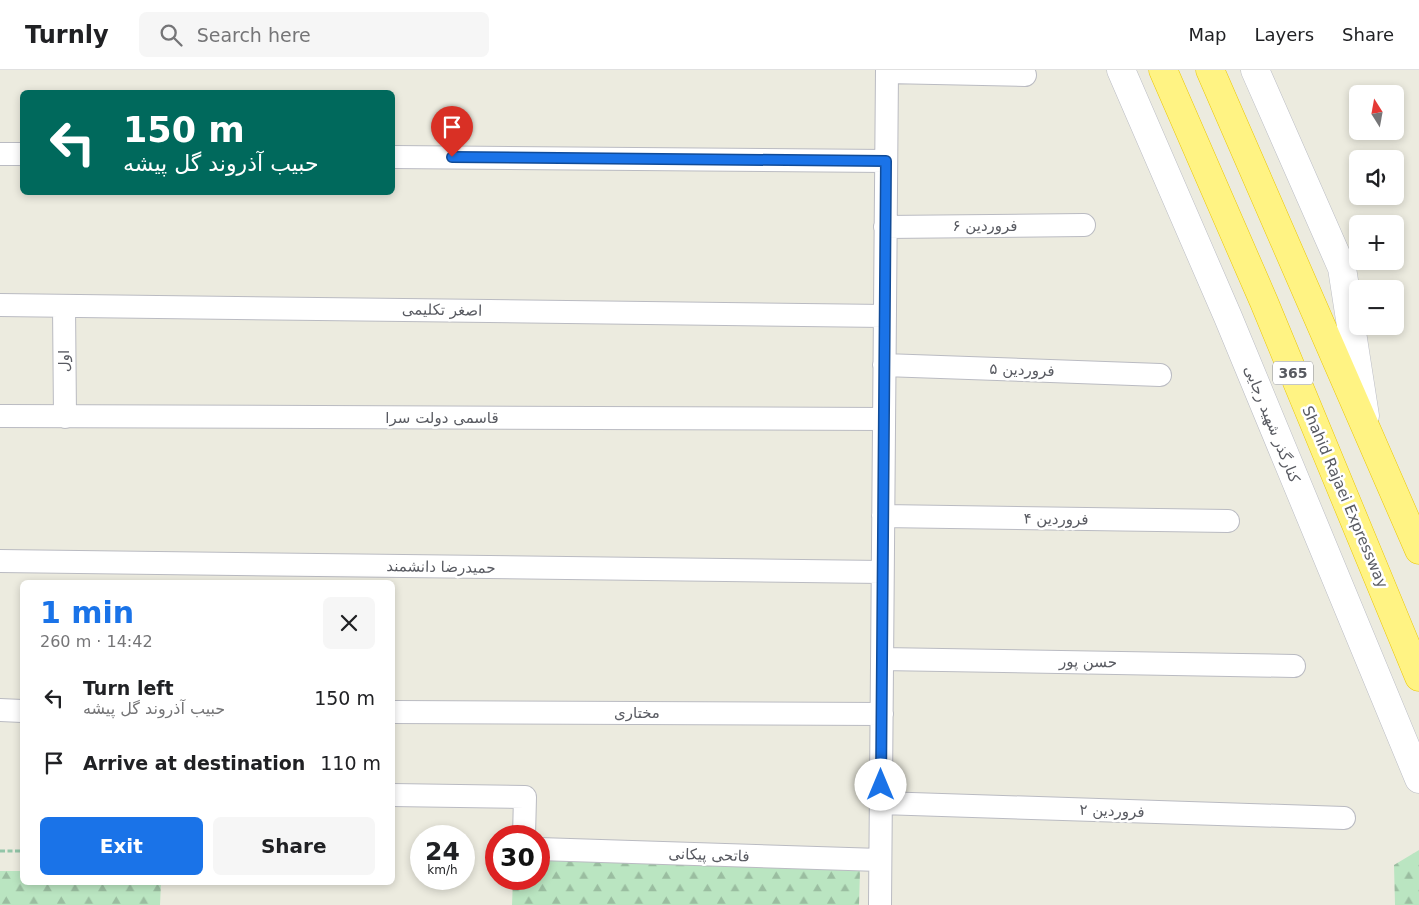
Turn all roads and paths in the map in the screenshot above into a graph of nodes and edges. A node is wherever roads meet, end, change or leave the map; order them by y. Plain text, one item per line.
1 (1121, 70) edge
2 (1163, 70) edge
3 (1210, 70) edge
4 (1255, 70) edge
5 (887, 71) edge
6 (1025, 75) dead end
7 (0, 154) edge
8 (20, 154) edge
9 (395, 157) edge
10 (886, 161) junction
11 (1084, 225) dead end
12 (885, 226) junction
13 (0, 305) edge
14 (64, 306) junction
15 (884, 316) junction
16 (884, 365) junction
17 (1160, 374) dead end
18 (0, 416) edge
19 (65, 417) junction
20 (884, 419) junction
21 (1367, 430) junction
22 (883, 516) junction
23 (1228, 521) dead end
24 (1419, 550) edge
25 (0, 561) edge
26 (882, 572) junction
27 (882, 658) junction
28 (1294, 666) dead end
29 (1419, 677) edge
30 (0, 710) edge
31 (20, 710) edge
32 (395, 712) edge
33 (882, 714) junction
34 (1419, 779) edge
35 (395, 795) edge
36 (881, 803) junction
37 (1344, 818) dead end
38 (524, 825) edge
39 (550, 849) edge
40 (0, 851) edge
41 (20, 851) edge
42 (880, 860) junction
43 (880, 905) edge

1 - 34 street, کنارگذر شهید رجایی
2 - 29 highway, Shahid Rajaei Expressway / 365
3 - 21 highway
4 - 21 street
5 - 6 street
5 - 10 street
7 - 8 street
9 - 10 street
10 - 12 street
11 - 12 street, فروردین ۶
12 - 15 street
13 - 14 street, اصغر تکلیمی
14 - 15 street, اصغر تکلیمی
14 - 19 street, اول
15 - 16 street
16 - 17 street, فروردین ۵
16 - 20 street
18 - 19 street, قاسمی دولت سرا
19 - 20 street, قاسمی دولت سرا
20 - 22 street
21 - 24 highway
22 - 23 street, فروردین ۴
22 - 26 street
25 - 26 street, حمیدرضا دانشمند
26 - 27 street
27 - 28 street, حسن پور
27 - 33 street
30 - 31 street
32 - 33 street, مختاری
33 - 36 street
35 - 38 street
36 - 37 street, فروردین ۲
36 - 42 street
39 - 42 street, فاتحی پیکانی
40 - 41 path
42 - 43 street

